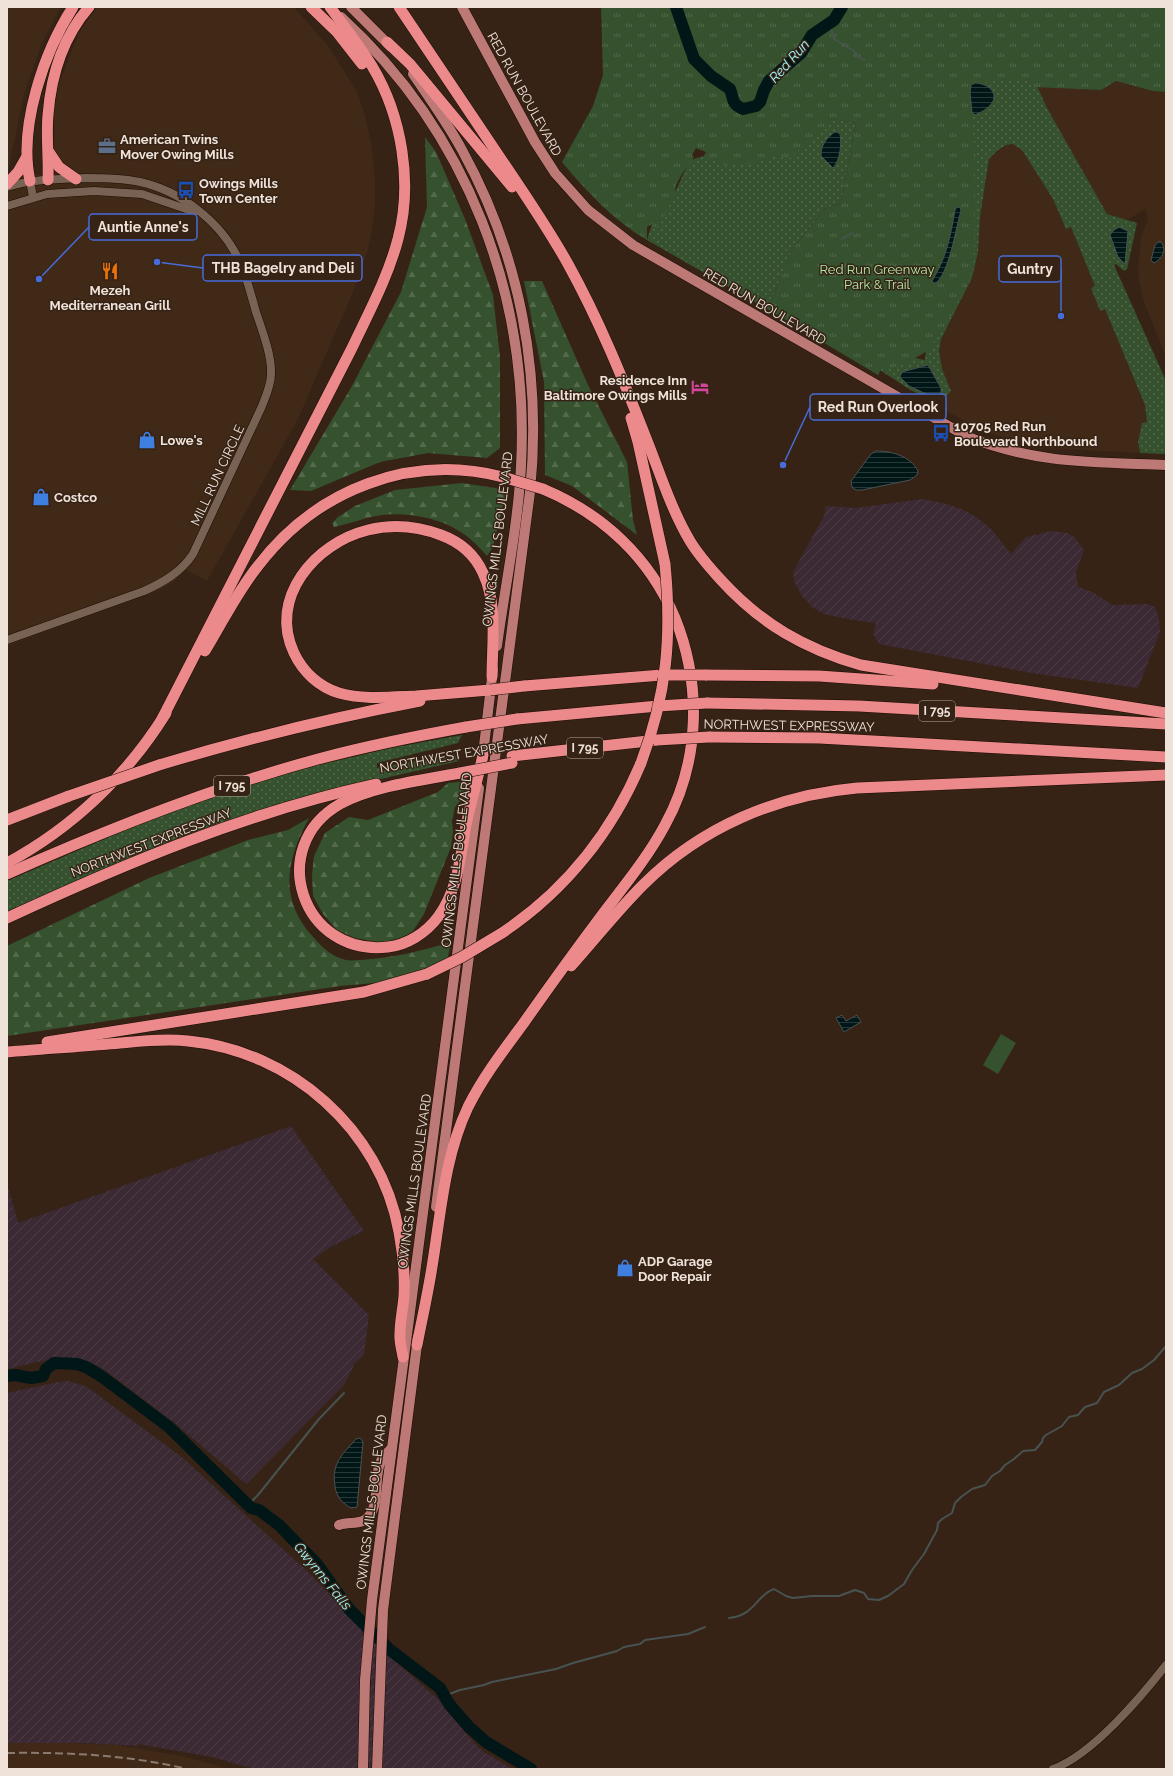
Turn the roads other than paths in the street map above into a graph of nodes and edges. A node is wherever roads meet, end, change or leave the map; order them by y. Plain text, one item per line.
1 (73, 7) edge
2 (89, 7) edge
3 (311, 7) edge
4 (330, 7) edge
5 (351, 7) edge
6 (399, 7) edge
7 (462, 7) edge
8 (387, 42) junction
9 (49, 152) junction
10 (26, 158) junction
11 (76, 179) junction
12 (30, 180) junction
13 (48, 180) junction
14 (7, 186) edge
15 (47, 194) junction
16 (33, 197) junction
17 (7, 206) edge
18 (204, 216) junction
19 (392, 257) junction
20 (579, 285) junction
21 (614, 362) junction
22 (1166, 465) edge
23 (7, 640) edge
24 (492, 677) junction
25 (467, 692) junction
26 (1077, 700) junction
27 (1166, 713) edge
28 (162, 719) junction
29 (1166, 724) edge
30 (483, 755) junction
31 (1166, 757) edge
32 (460, 769) junction
33 (1166, 775) edge
34 (7, 820) edge
35 (7, 864) edge
36 (7, 874) edge
37 (94, 878) junction
38 (7, 918) edge
39 (7, 926) edge
40 (524, 1022) junction
41 (7, 1049) edge
42 (7, 1052) edge
43 (429, 1166) junction
44 (417, 1346) junction
45 (403, 1357) junction
46 (391, 1449) junction
47 (339, 1525) dead end
48 (392, 1537) junction
49 (1166, 1665) edge
50 (362, 1769) edge
51 (377, 1769) edge
52 (1053, 1769) edge

1 - 10 highway
2 - 9 highway
3 - 19 highway
4 - 19 highway
4 - 24 main road, OWINGS MILLS BOULEVARD
5 - 8 main road, OWINGS MILLS BOULEVARD
6 - 20 highway
7 - 22 main road, RED RUN BOULEVARD
8 - 20 highway
8 - 44 main road, OWINGS MILLS BOULEVARD
9 - 11 highway
9 - 13 highway
10 - 12 highway
10 - 14 highway
11 - 13 street, MILL RUN CIRCLE
11 - 18 street, MILL RUN CIRCLE
12 - 13 street, MILL RUN CIRCLE
12 - 14 street, MILL RUN CIRCLE
12 - 16 street
13 - 15 street
15 - 16 street, MILL RUN CIRCLE
15 - 18 street, MILL RUN CIRCLE
16 - 17 street, MILL RUN CIRCLE
18 - 23 street, MILL RUN CIRCLE
19 - 28 highway
20 - 21 highway
21 - 26 highway
21 - 41 highway, bridge
24 - 25 highway
24 - 30 main road, OWINGS MILLS BOULEVARD
25 - 26 highway, bridge
25 - 34 highway, bridge
26 - 27 highway
28 - 35 highway
28 - 40 highway, bridge
29 - 36 highway, NORTHWEST EXPRESSWAY / I 795, bridge
30 - 32 highway
30 - 43 main road, OWINGS MILLS BOULEVARD
31 - 32 highway, NORTHWEST EXPRESSWAY / I 795, bridge
32 - 37 highway, NORTHWEST EXPRESSWAY
33 - 40 highway
37 - 38 highway, NORTHWEST EXPRESSWAY
37 - 39 highway
40 - 44 highway
42 - 45 highway
43 - 45 main road, OWINGS MILLS BOULEVARD
43 - 48 main road
44 - 48 main road, OWINGS MILLS BOULEVARD
45 - 46 main road, OWINGS MILLS BOULEVARD
46 - 47 main road
46 - 50 main road, OWINGS MILLS BOULEVARD
48 - 51 main road, OWINGS MILLS BOULEVARD
49 - 52 street

